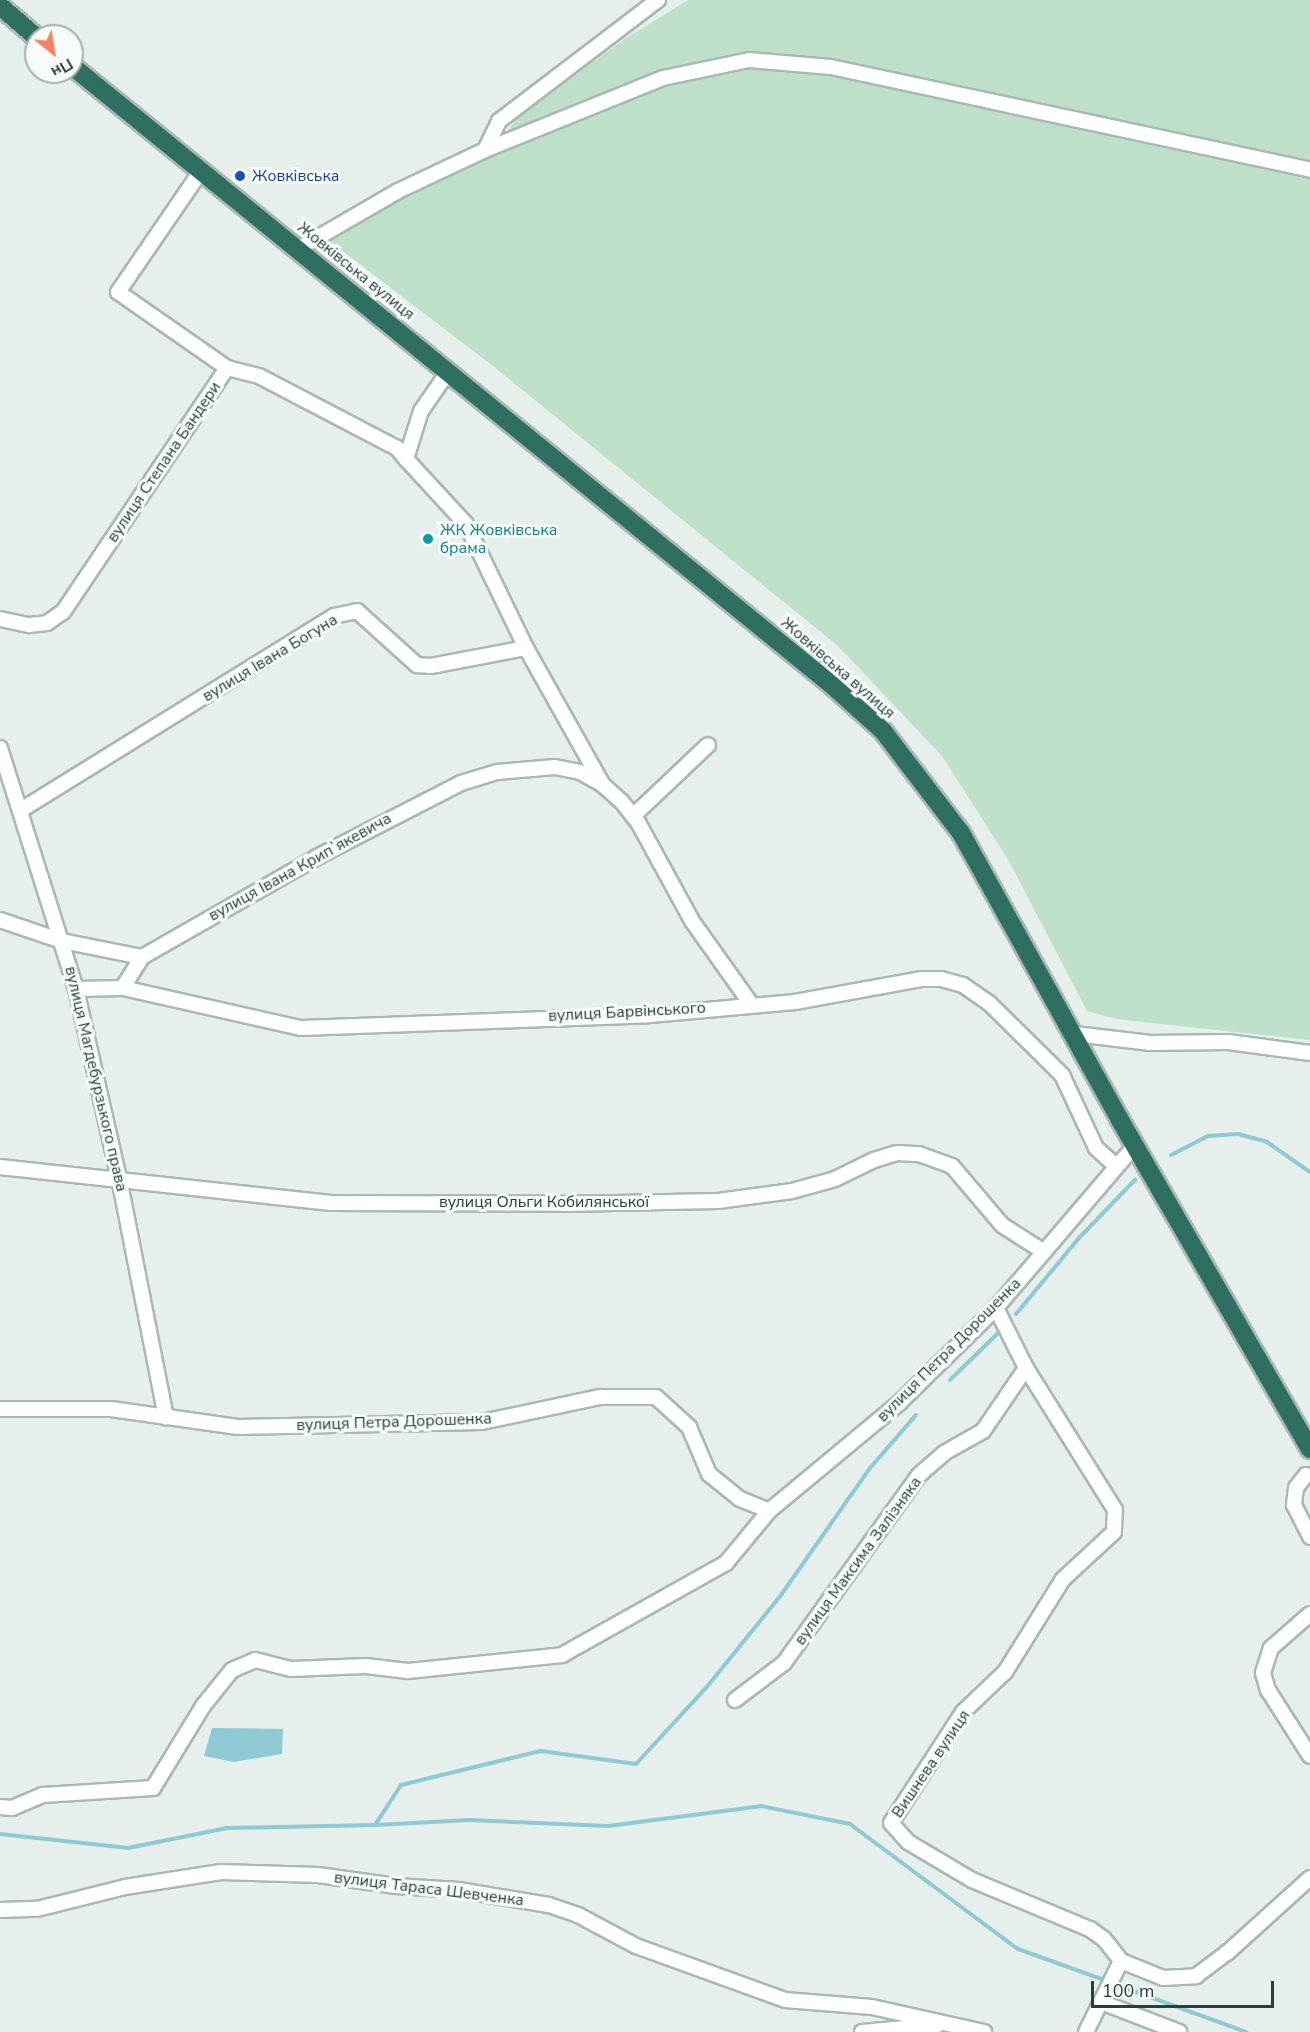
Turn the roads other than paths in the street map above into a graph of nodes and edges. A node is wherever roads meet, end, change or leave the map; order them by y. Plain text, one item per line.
1 (658, 0) edge
2 (0, 6) edge
3 (24, 27) edge
4 (84, 76) edge
5 (485, 150) junction
6 (1310, 170) edge
7 (201, 171) junction
8 (298, 249) junction
9 (227, 368) junction
10 (448, 372) junction
11 (406, 459) junction
12 (0, 619) edge
13 (526, 648) junction
14 (708, 746) dead end
15 (0, 748) edge
16 (603, 784) junction
17 (21, 810) junction
18 (633, 816) junction
19 (0, 920) edge
20 (62, 941) junction
21 (142, 957) junction
22 (123, 988) junction
23 (76, 989) junction
24 (752, 1004) junction
25 (1075, 1034) junction
26 (1310, 1053) edge
27 (1135, 1145) junction
28 (1115, 1165) junction
29 (0, 1167) edge
30 (119, 1178) junction
31 (1044, 1252) junction
32 (996, 1308) junction
33 (1026, 1368) junction
34 (0, 1409) edge
35 (166, 1417) junction
36 (1310, 1449) edge
37 (1306, 1475) dead end
38 (769, 1511) junction
39 (1310, 1538) edge
40 (1310, 1614) edge
41 (735, 1700) dead end
42 (1310, 1756) edge
43 (0, 1807) edge
44 (1310, 1878) edge
45 (0, 1910) edge
46 (1121, 1961) junction
47 (1101, 2002) junction
48 (952, 2024) junction
49 (862, 2032) edge
50 (984, 2032) edge
51 (1086, 2032) edge
52 (1179, 2032) edge

1 - 5 street
2 - 3 highway
4 - 7 highway, Жовківська вулиця
5 - 6 street
5 - 8 street
7 - 8 highway, Жовківська вулиця
7 - 9 street, вулиця Степана Бандери
8 - 10 highway, Жовківська вулиця
9 - 11 street
9 - 12 street, вулиця Степана Бандери
10 - 11 street
10 - 25 highway, Жовківська вулиця
11 - 13 street
13 - 16 street, вулиця Івана Крипʼякевича
13 - 17 street, вулиця Івана Богуна
14 - 18 street
15 - 17 street, вулиця Магдебурзького права
16 - 18 street, вулиця Івана Крипʼякевича
16 - 21 street, вулиця Івана Крипʼякевича
17 - 20 street, вулиця Магдебурзького права
18 - 24 street, вулиця Івана Крипʼякевича
19 - 20 street
20 - 21 street
20 - 23 street, вулиця Магдебурзького права
21 - 22 street
22 - 23 street, вулиця Барвінського
22 - 24 street, вулиця Барвінського
23 - 30 street, вулиця Магдебурзького права
24 - 28 street, вулиця Барвінського
25 - 26 street
25 - 27 highway, Жовківська вулиця
27 - 28 street, вулиця Петра Дорошенка
27 - 36 highway, Жовківська вулиця
28 - 31 street, вулиця Петра Дорошенка
29 - 30 street, вулиця Ольги Кобилянської
30 - 31 street, вулиця Ольги Кобилянської
30 - 35 street, вулиця Магдебурзького права
31 - 32 street, вулиця Петра Дорошенка
32 - 33 street
32 - 38 street, вулиця Петра Дорошенка
33 - 41 street, вулиця Максима Залізняка
33 - 46 street, Вишнева вулиця
34 - 35 street, вулиця Петра Дорошенка
35 - 38 street, вулиця Петра Дорошенка
37 - 39 street
38 - 43 street, вулиця Петра Дорошенка
40 - 42 street
44 - 46 street
45 - 48 street, вулиця Тараса Шевченка
46 - 47 street
47 - 51 street
47 - 52 street
48 - 49 street
48 - 50 street, вулиця Тараса Шевченка

